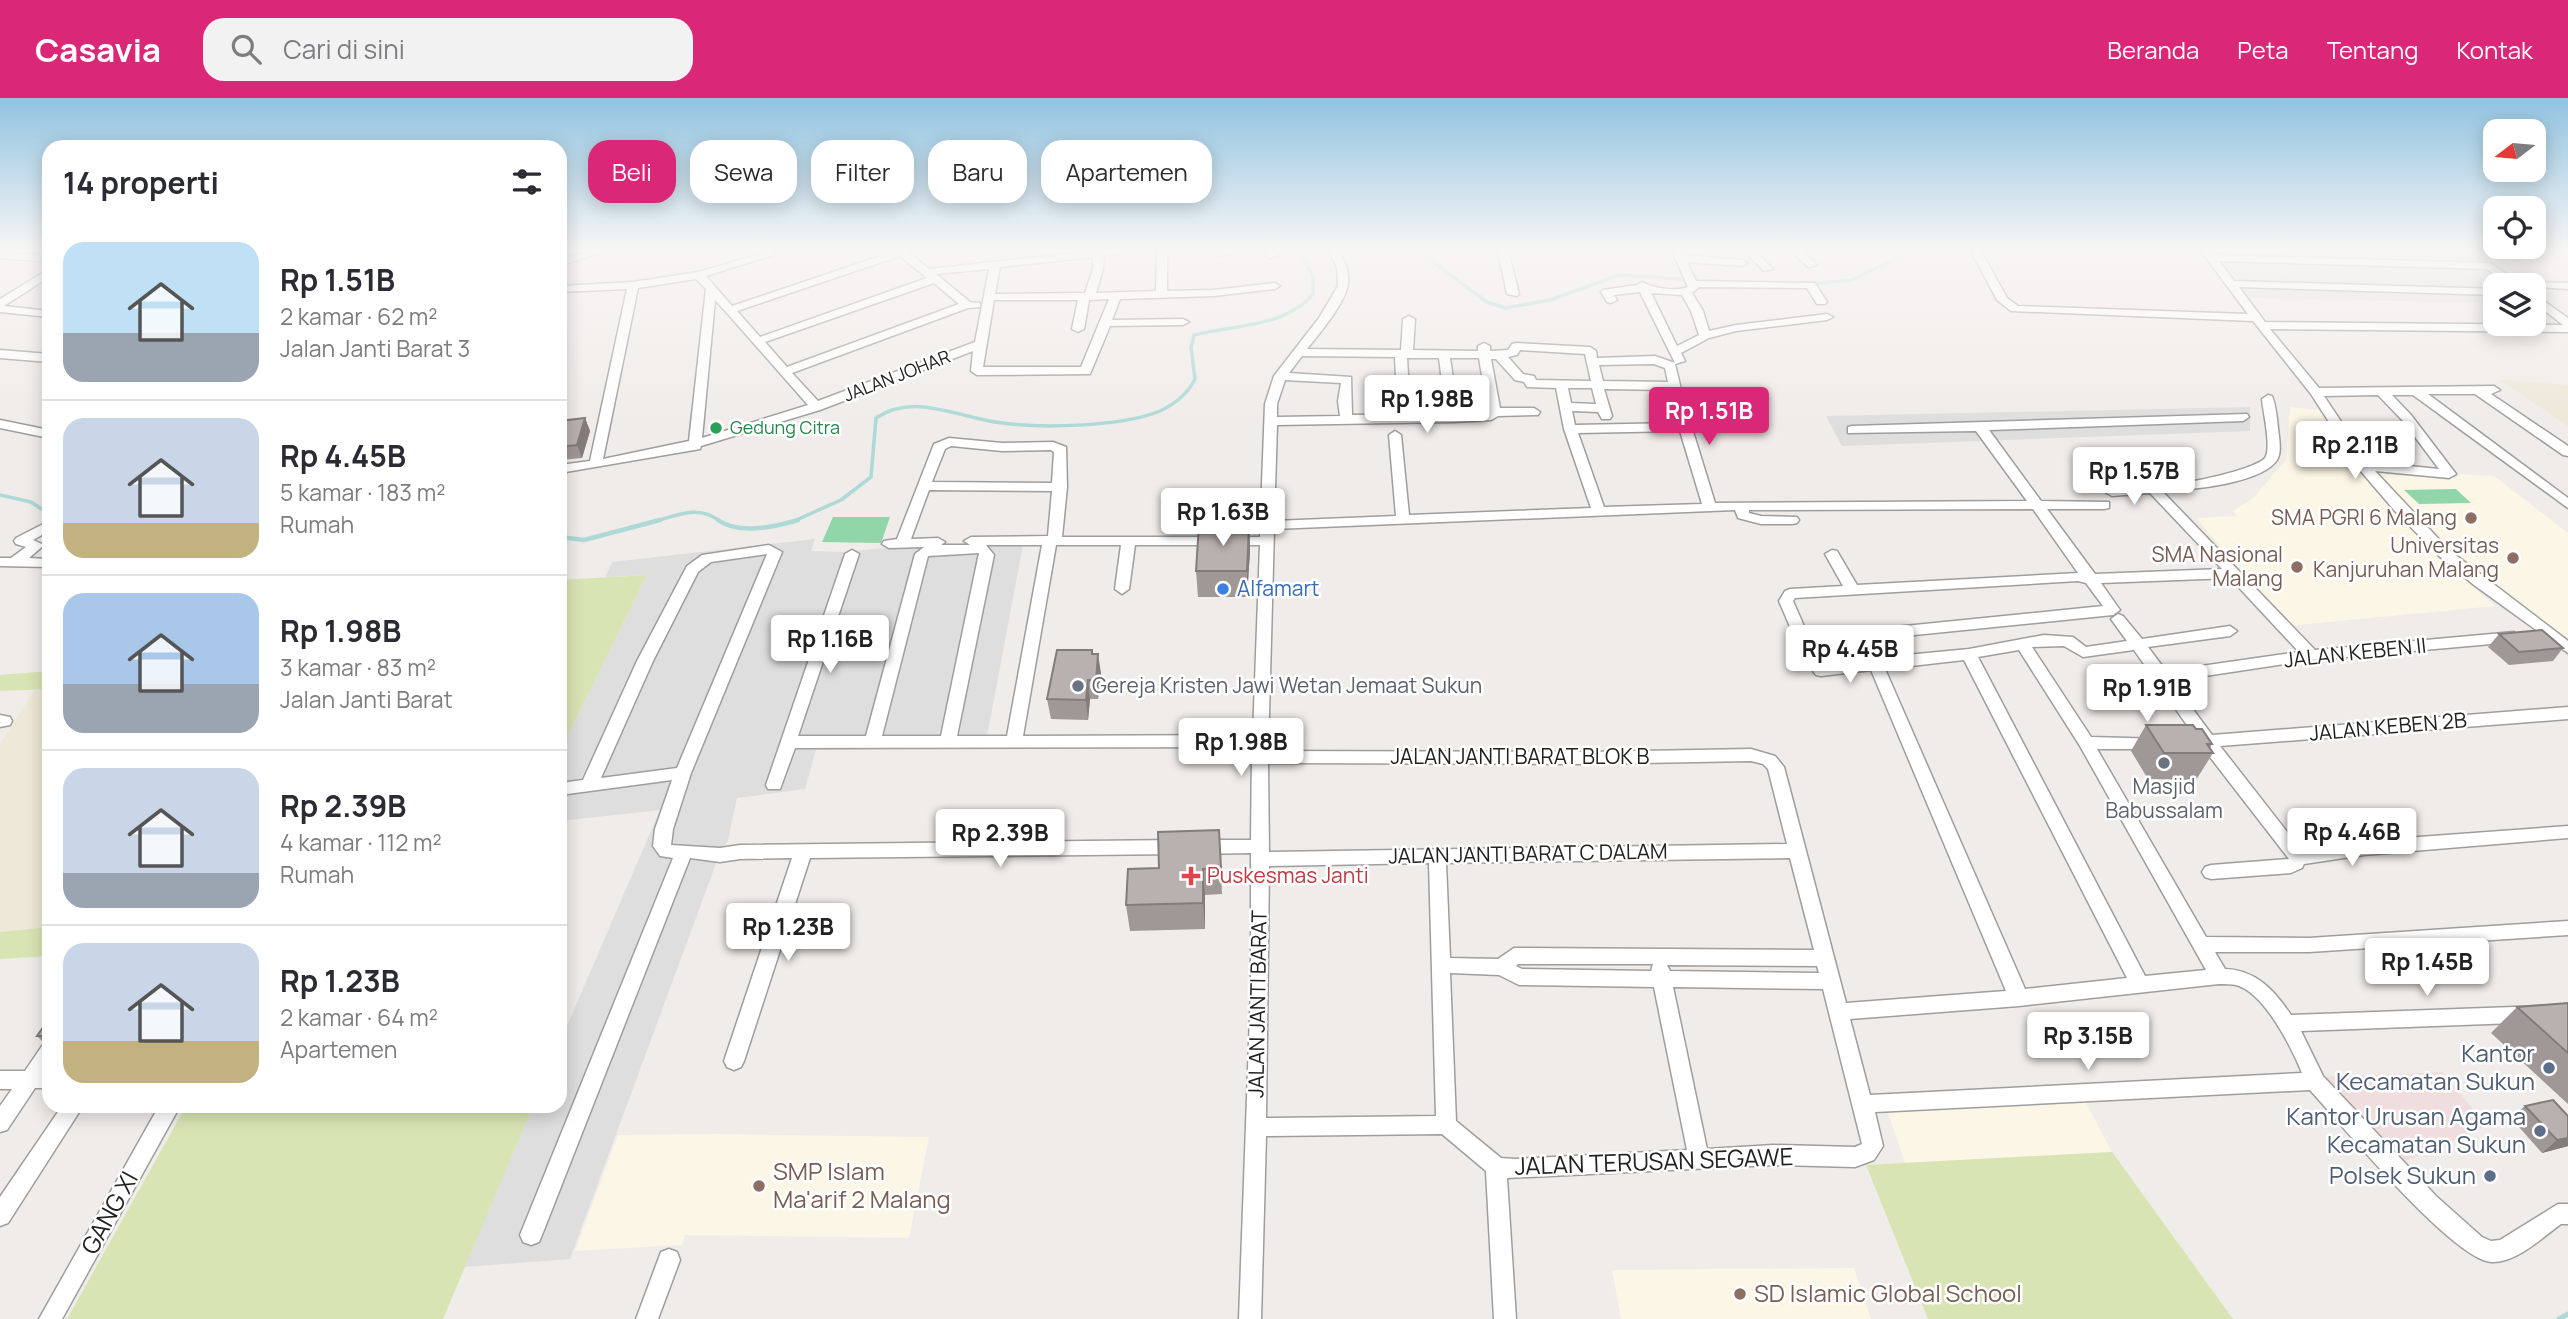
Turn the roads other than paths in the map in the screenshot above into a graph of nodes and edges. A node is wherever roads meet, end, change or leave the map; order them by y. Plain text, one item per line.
1 (7, 308) edge
2 (628, 308) edge
3 (709, 308) edge
4 (736, 308) edge
5 (845, 308) edge
6 (959, 308) edge
7 (988, 308) edge
8 (1084, 308) edge
9 (1112, 308) edge
10 (1178, 308) edge
11 (1330, 308) edge
12 (1653, 308) edge
13 (1696, 308) edge
14 (2015, 308) edge
15 (2250, 308) edge
16 (2547, 308) edge
17 (730, 310) joint
18 (42, 313) edge
19 (1827, 317) dead end
20 (1409, 319) dead end
21 (2260, 321) junction
22 (1106, 323) junction
23 (2568, 326) edge
24 (1078, 329) dead end
25 (1706, 336) junction
26 (1587, 337) dead end
27 (758, 341) junction
28 (980, 344) junction
29 (1484, 350) junction
30 (1299, 352) junction
31 (1674, 352) junction
32 (0, 354) edge
33 (1404, 354) junction
34 (1444, 354) junction
35 (1499, 355) junction
36 (1591, 356) junction
37 (42, 357) edge
38 (1672, 370) junction
39 (786, 371) junction
40 (1280, 376) junction
41 (1561, 385) junction
42 (1598, 385) junction
43 (1675, 386) junction
44 (2477, 390) junction
45 (2494, 390) dead end
46 (2416, 391) junction
47 (2316, 392) junction
48 (2384, 393) junction
49 (2268, 399) dead end
50 (816, 407) junction
51 (1566, 407) junction
52 (1603, 408) junction
53 (1495, 412) junction
54 (1534, 412) dead end
55 (2243, 417) dead end
56 (1423, 418) junction
57 (1453, 418) junction
58 (1270, 421) junction
59 (1347, 421) junction
60 (0, 425) edge
61 (1685, 427) junction
62 (1980, 427) junction
63 (1609, 428) junction
64 (1570, 429) junction
65 (1852, 430) dead end
66 (42, 433) edge
67 (1395, 435) dead end
68 (695, 446) junction
69 (2568, 452) edge
70 (596, 464) junction
71 (2364, 466) junction
72 (567, 468) edge
73 (925, 485) junction
74 (2150, 485) junction
75 (1060, 487) junction
76 (2112, 492) dead end
77 (2568, 504) edge
78 (2104, 505) dead end
79 (1741, 506) junction
80 (2036, 506) junction
81 (1710, 507) junction
82 (1599, 511) junction
83 (1403, 519) junction
84 (1792, 520) dead end
85 (42, 530) edge
86 (1266, 533) junction
87 (1053, 540) junction
88 (1129, 541) junction
89 (852, 554) dead end
90 (1832, 554) dead end
91 (16, 561) junction
92 (0, 562) edge
93 (42, 563) edge
94 (2233, 572) junction
95 (2092, 579) junction
96 (1122, 589) dead end
97 (1852, 590) junction
98 (2118, 619) dead end
99 (2230, 631) dead end
100 (2549, 634) junction
101 (2138, 644) junction
102 (2024, 646) junction
103 (2568, 648) edge
104 (1969, 654) junction
105 (2311, 655) junction
106 (1875, 663) junction
107 (1821, 671) dead end
108 (2162, 677) junction
109 (2568, 712) edge
110 (873, 741) junction
111 (788, 742) junction
112 (948, 742) junction
113 (1014, 742) junction
114 (2208, 742) junction
115 (2086, 743) junction
116 (1260, 749) junction
117 (684, 773) junction
118 (589, 785) junction
119 (774, 785) dead end
120 (567, 788) edge
121 (2568, 832) edge
122 (1795, 851) junction
123 (693, 852) junction
124 (803, 852) junction
125 (1260, 853) junction
126 (1437, 855) junction
127 (2298, 858) junction
128 (2211, 872) dead end
129 (2568, 928) edge
130 (2201, 944) junction
131 (1657, 957) junction
132 (1824, 958) junction
133 (1442, 965) junction
134 (1502, 967) junction
135 (2219, 976) junction
136 (1662, 977) junction
137 (1830, 981) junction
138 (2141, 986) junction
139 (2019, 998) junction
140 (1838, 1012) junction
141 (2568, 1013) edge
142 (2287, 1023) junction
143 (734, 1061) dead end
144 (39, 1079) edge
145 (0, 1080) edge
146 (2315, 1081) junction
147 (1864, 1104) junction
148 (68, 1113) edge
149 (166, 1113) edge
150 (0, 1123) edge
151 (1446, 1125) junction
152 (1256, 1127) junction
153 (1699, 1160) junction
154 (1496, 1167) junction
155 (2568, 1214) edge
156 (0, 1216) edge
157 (531, 1235) dead end
158 (668, 1260) dead end
159 (50, 1319) edge
160 (647, 1319) edge
161 (1250, 1319) edge
162 (1505, 1319) edge

1 - 18 street
2 - 70 street
3 - 68 street
4 - 17 street
5 - 27 street
6 - 39 street
7 - 28 street
8 - 24 street
9 - 22 street
10 - 22 street
11 - 30 street, JALAN JANTI BARAT
12 - 31 street
13 - 25 street
14 - 21 street
15 - 21 street
16 - 23 street
17 - 27 street
19 - 25 street
20 - 33 street
21 - 23 street
21 - 47 street
22 - 28 street
25 - 31 street
26 - 36 street
27 - 39 street
28 - 50 street, JALAN JOHAR
29 - 34 street
29 - 35 street
29 - 53 street
30 - 33 street
30 - 40 street, JALAN JANTI BARAT
31 - 38 street
32 - 37 street
33 - 34 street
33 - 56 street
34 - 57 street
35 - 36 street
35 - 41 street
36 - 38 street
36 - 42 street
38 - 43 street
39 - 50 street
40 - 58 street, JALAN JANTI BARAT
40 - 59 street
41 - 42 street
41 - 51 street
42 - 43 street
42 - 52 street
43 - 61 street
44 - 45 street
44 - 46 street
44 - 69 street
46 - 48 street
46 - 77 street
47 - 48 street
47 - 71 street
48 - 71 street
49 - 74 street
50 - 68 street, JALAN JOHAR
51 - 52 street
51 - 64 street
52 - 63 street
53 - 54 street
53 - 57 street
55 - 62 street
56 - 57 street
56 - 59 street
58 - 59 street
58 - 86 street, JALAN JANTI BARAT
60 - 66 street
61 - 63 street
61 - 81 street
62 - 65 street
62 - 80 street
63 - 64 street
64 - 82 street
67 - 83 street
68 - 70 street, JALAN JOHAR
70 - 72 street, JALAN JOHAR
71 - 100 street
73 - 75 street
73 - 75 street
73 - 87 street
74 - 76 street
74 - 94 street
75 - 87 street
78 - 80 street
79 - 80 street
79 - 81 street
79 - 84 street
80 - 95 street
81 - 82 street
82 - 83 street
83 - 86 street
85 - 91 street
86 - 88 street
86 - 116 street, JALAN JANTI BARAT
87 - 88 street
87 - 113 street
88 - 96 street
89 - 111 street
90 - 97 street
91 - 92 street
91 - 93 street
94 - 95 street
94 - 105 street
95 - 97 street
95 - 97 street
98 - 101 street
99 - 101 street
100 - 103 street
100 - 105 street, JALAN KEBEN II
101 - 102 street
101 - 108 street
102 - 104 street
102 - 115 street
104 - 106 street
104 - 138 street
105 - 108 street, JALAN KEBEN II
106 - 107 street
106 - 139 street
108 - 114 street
109 - 114 street, JALAN KEBEN 2B
110 - 111 street, JALAN JANTI BARAT BLOK B
110 - 112 street, JALAN JANTI BARAT BLOK B
110 - 112 street
111 - 119 street
112 - 113 street, JALAN JANTI BARAT BLOK B
113 - 116 street, JALAN JANTI BARAT BLOK B
114 - 115 street, JALAN KEBEN 2B
114 - 127 street
115 - 130 street
116 - 122 street, JALAN JANTI BARAT BLOK B
116 - 125 street, JALAN JANTI BARAT
117 - 118 street
117 - 118 street
117 - 123 street
118 - 120 street
121 - 127 street
122 - 126 street, JALAN JANTI BARAT C DALAM
122 - 132 street
123 - 124 street, JALAN JANTI BARAT C DALAM
123 - 157 street
124 - 125 street, JALAN JANTI BARAT C DALAM
124 - 143 street
125 - 126 street, JALAN JANTI BARAT C DALAM
125 - 152 street, JALAN JANTI BARAT
126 - 133 street
127 - 128 street
129 - 130 street
130 - 135 street
131 - 132 street
131 - 134 street
131 - 136 street
132 - 137 street
133 - 134 street
133 - 151 street
134 - 136 street
135 - 138 street
135 - 142 street
136 - 137 street
136 - 153 street
137 - 140 street
138 - 139 street
139 - 140 street
140 - 147 street
141 - 142 street
142 - 146 street
144 - 145 street
144 - 150 street
146 - 147 street
146 - 155 street
147 - 153 street, JALAN TERUSAN SEGAWE
148 - 156 street
149 - 159 street, GANG XI
151 - 152 street
151 - 154 street, JALAN TERUSAN SEGAWE
152 - 161 street, JALAN JANTI BARAT
153 - 154 street, JALAN TERUSAN SEGAWE
154 - 162 street
158 - 160 street

